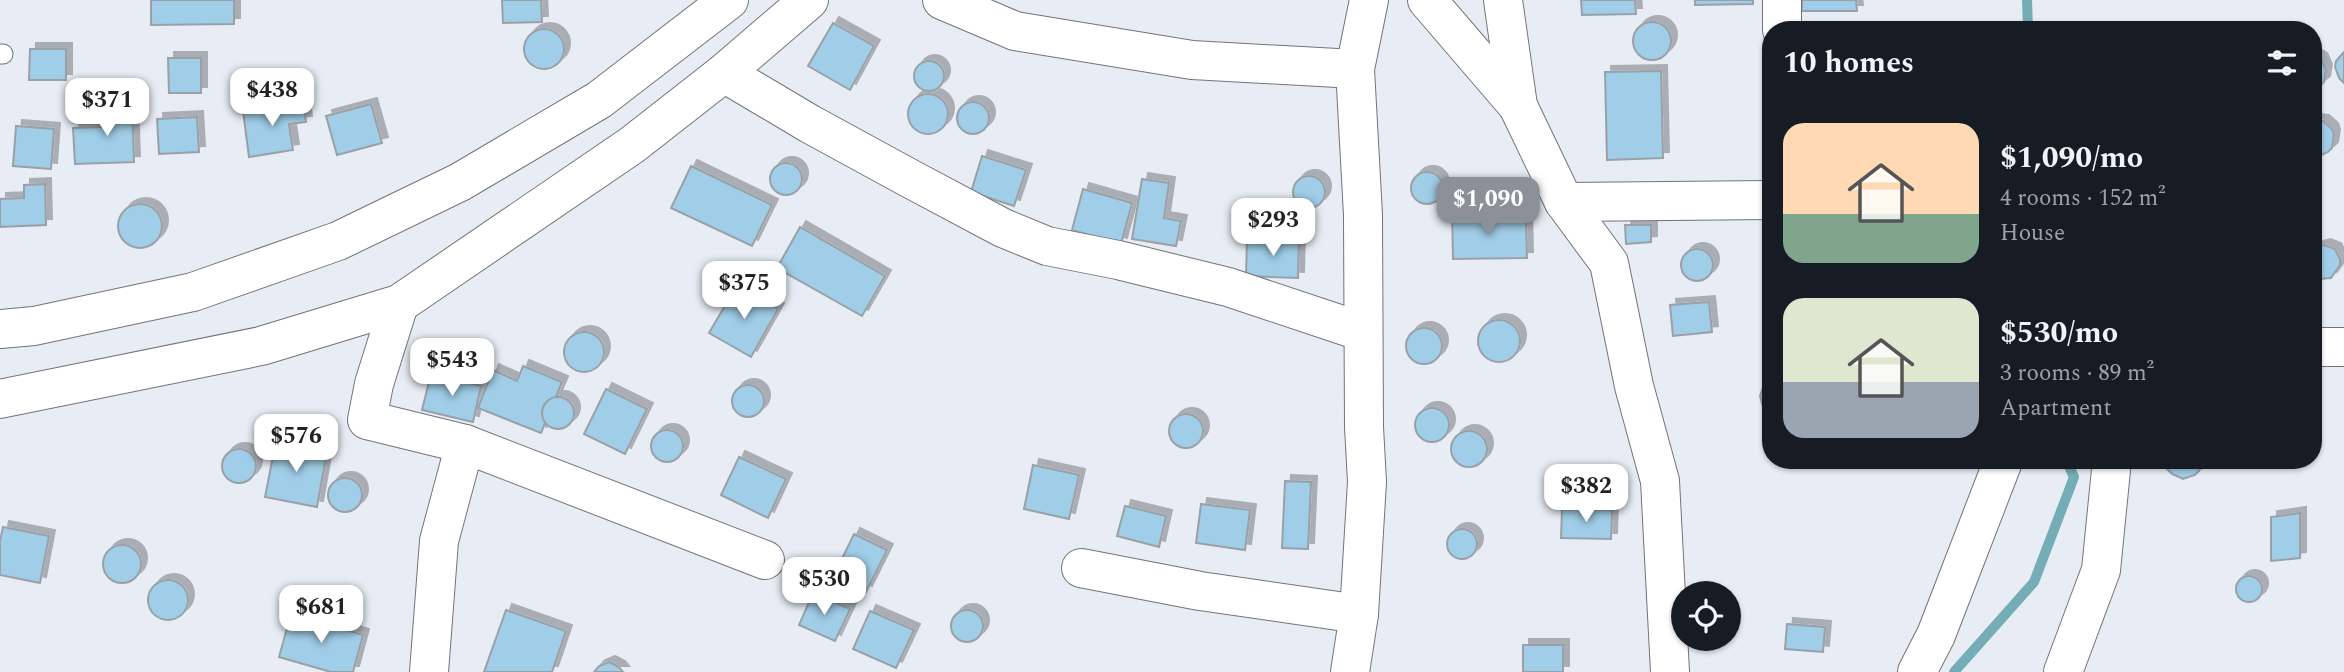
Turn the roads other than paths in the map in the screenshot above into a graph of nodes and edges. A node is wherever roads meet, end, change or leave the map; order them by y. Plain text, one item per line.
1 (729, 0) edge
2 (809, 0) edge
3 (942, 0) edge
4 (1369, 0) edge
5 (1427, 0) edge
6 (1503, 0) edge
7 (1782, 0) edge
8 (1782, 21) edge
9 (1355, 69) junction
10 (724, 73) junction
11 (1517, 106) junction
12 (1762, 200) edge
13 (1564, 202) junction
14 (399, 304) junction
15 (0, 329) edge
16 (1363, 332) junction
17 (2322, 347) edge
18 (2344, 347) edge
19 (0, 399) edge
20 (465, 444) junction
21 (2000, 469) edge
22 (2111, 469) edge
23 (765, 560) dead end
24 (1080, 569) dead end
25 (1359, 614) junction
26 (429, 672) edge
27 (1350, 672) edge
28 (1670, 672) edge
29 (1917, 672) edge
30 (2063, 672) edge

1 - 15 street
2 - 10 street
3 - 9 street
4 - 9 street
5 - 11 street
6 - 11 street
7 - 8 street
9 - 16 street
10 - 14 street
10 - 16 street
11 - 13 street
12 - 13 street
13 - 28 street
14 - 19 street
14 - 20 street
16 - 25 street
17 - 18 street
20 - 23 street
20 - 26 street
21 - 29 street
22 - 30 street
24 - 25 street
25 - 27 street

